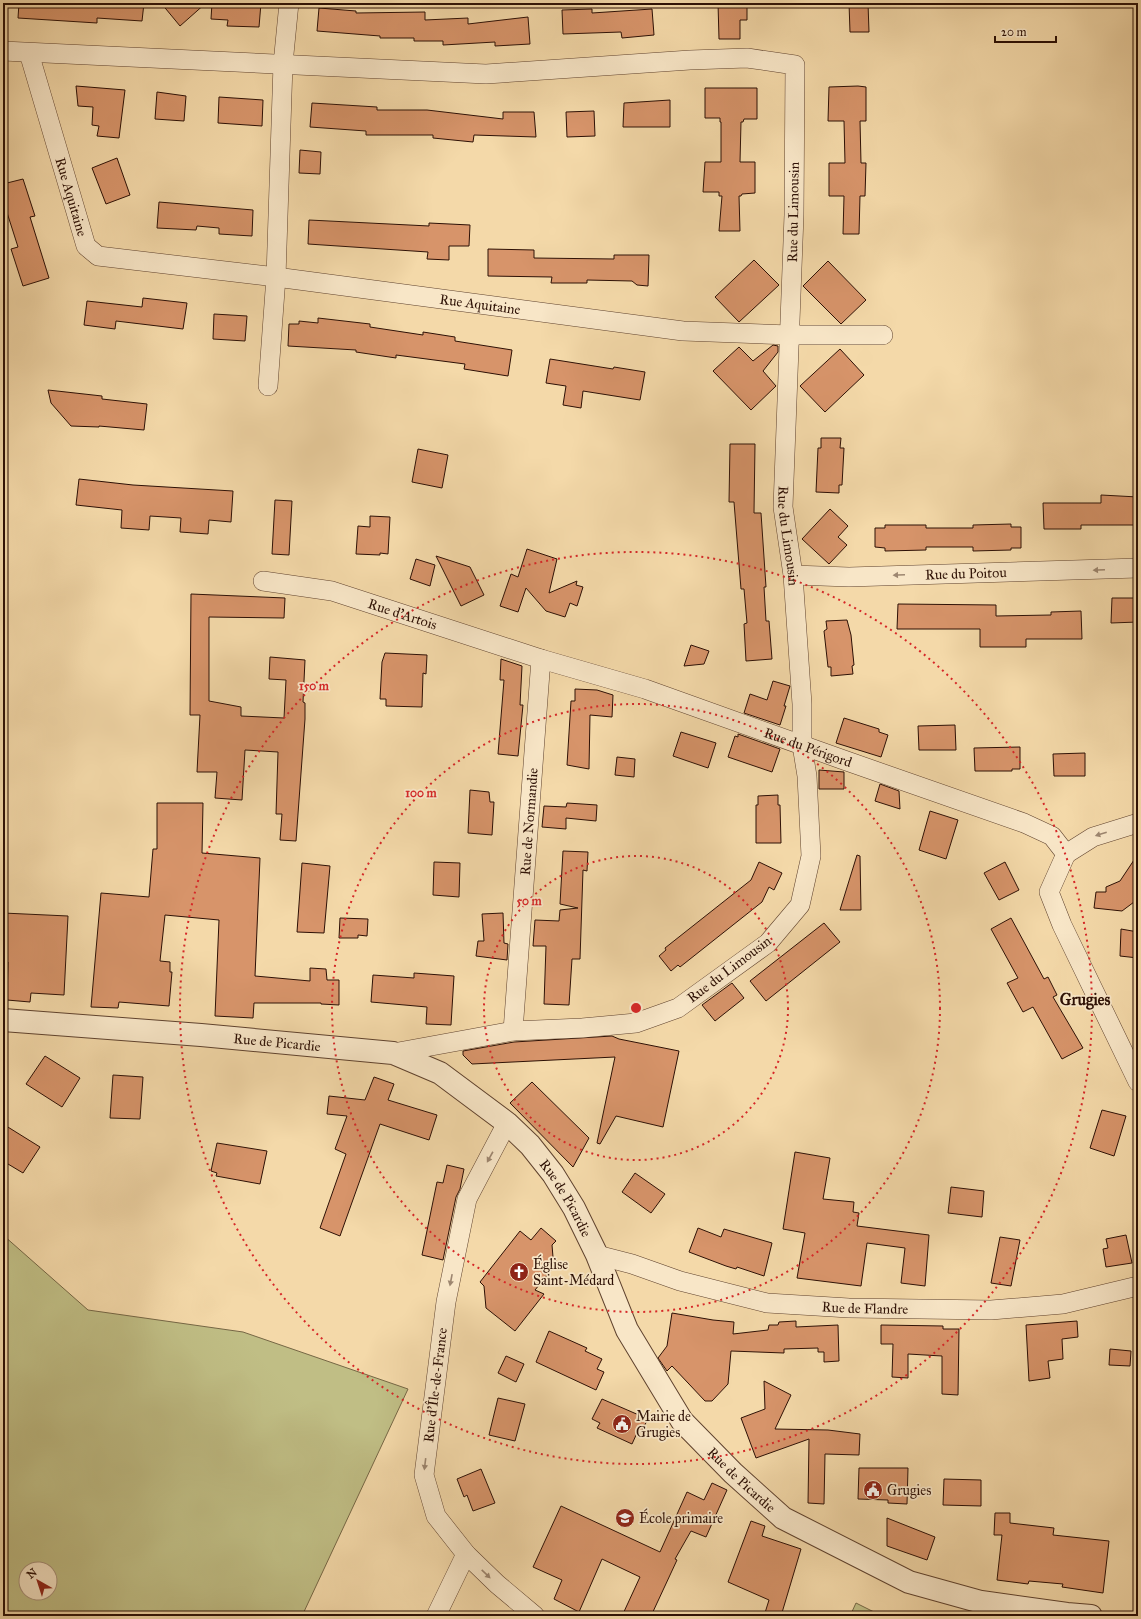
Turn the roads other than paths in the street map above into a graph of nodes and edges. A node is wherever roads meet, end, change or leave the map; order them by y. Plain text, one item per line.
1 (289, 3) edge
2 (3, 51) edge
3 (29, 52) junction
4 (283, 64) junction
5 (276, 277) junction
6 (790, 335) junction
7 (883, 335) dead end
8 (268, 386) dead end
9 (1138, 568) edge
10 (793, 575) junction
11 (263, 581) dead end
12 (540, 659) junction
13 (802, 745) junction
14 (1138, 823) edge
15 (1066, 854) junction
16 (3, 1020) edge
17 (513, 1031) junction
18 (394, 1053) junction
19 (1138, 1082) edge
20 (508, 1123) junction
21 (597, 1255) junction
22 (1138, 1286) edge
23 (466, 1554) junction
24 (436, 1616) edge
25 (535, 1616) edge
26 (1091, 1616) edge

1 - 4 street
2 - 3 street
3 - 4 street
3 - 5 street, Rue Aquitaine
4 - 5 street
4 - 6 street, Rue du Limousin
5 - 6 street, Rue Aquitaine
5 - 8 street
6 - 7 street, Rue Aquitaine
6 - 10 street, Rue du Limousin
9 -> 10 street, Rue du Poitou
10 - 13 street, Rue du Limousin
11 - 12 street, Rue d'Artois
12 - 13 street, Rue du Périgord
12 - 17 street, Rue de Normandie
13 - 15 street, Rue du Périgord
13 - 17 street, Rue du Limousin
14 -> 15 street
15 - 19 street
16 - 18 street, Rue de Picardie
17 - 18 street, Rue du Limousin
18 - 20 street, Rue de Picardie
20 - 21 street, Rue de Picardie
20 -> 23 street, Rue d'Île-de-France
21 - 22 street, Rue de Flandre
21 - 26 street, Rue de Picardie
23 - 24 street
23 -> 25 street, Rue d'Île-de-France

